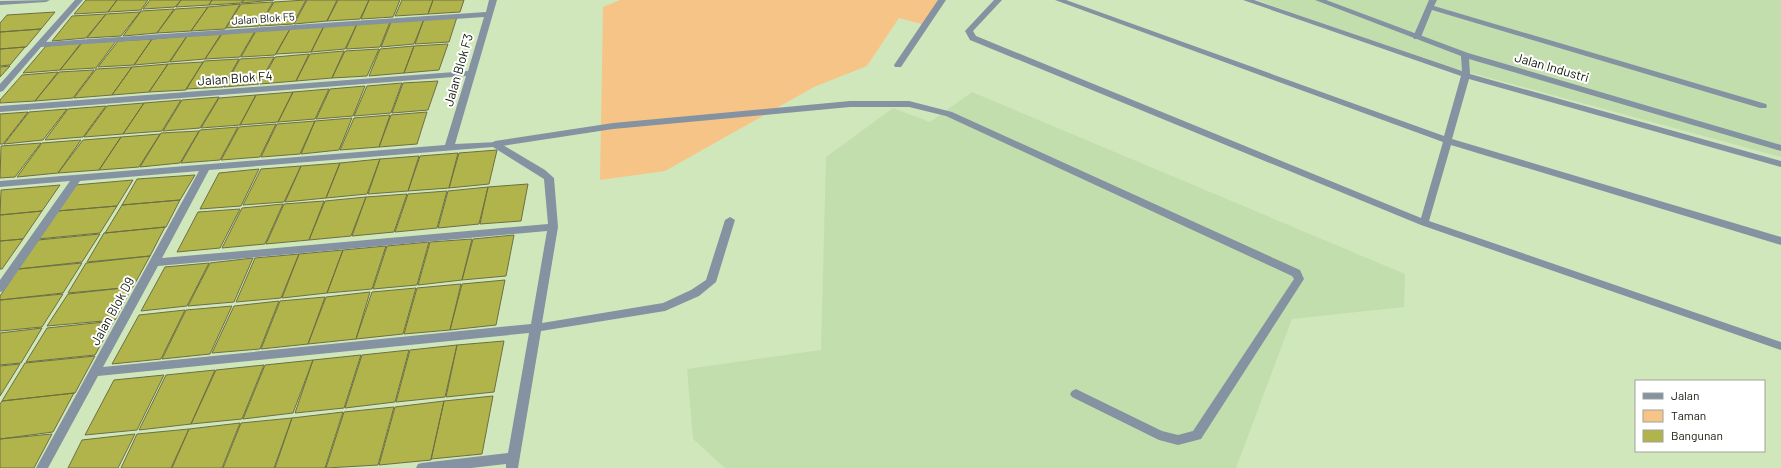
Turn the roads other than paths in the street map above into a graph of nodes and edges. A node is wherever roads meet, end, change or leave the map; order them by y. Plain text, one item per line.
1 (46, 0) edge
2 (79, 0) edge
3 (493, 0) edge
4 (942, 0) edge
5 (998, 0) edge
6 (1059, 0) edge
7 (1247, 0) edge
8 (1319, 0) edge
9 (0, 3) edge
10 (1431, 4) edge
11 (489, 14) junction
12 (1417, 37) junction
13 (39, 45) junction
14 (1465, 55) junction
15 (898, 65) dead end
16 (471, 73) junction
17 (1466, 75) junction
18 (0, 89) edge
19 (1764, 106) dead end
20 (0, 109) edge
21 (1449, 141) junction
22 (495, 144) junction
23 (449, 148) junction
24 (1781, 148) edge
25 (1781, 164) edge
26 (206, 167) junction
27 (78, 178) junction
28 (0, 184) edge
29 (730, 220) dead end
30 (1424, 223) junction
31 (553, 227) junction
32 (1781, 241) edge
33 (155, 262) junction
34 (0, 288) edge
35 (535, 328) junction
36 (1781, 346) edge
37 (95, 372) junction
38 (1076, 394) dead end
39 (512, 463) edge
40 (42, 468) edge
41 (422, 468) edge

1 - 9 street
2 - 13 street
3 - 11 street, Jalan Blok F3
4 - 15 street
5 - 30 street
6 - 21 street
7 - 17 street
8 - 12 street, Jalan Industri
10 - 12 street
10 - 19 street
11 - 13 street, Jalan Blok F5
11 - 16 street, Jalan Blok F3
12 - 14 street, Jalan Industri
13 - 18 street
14 - 17 street
14 - 24 street, Jalan Industri
16 - 20 street, Jalan Blok F4
16 - 23 street, Jalan Blok F3
17 - 21 street
17 - 25 street
21 - 30 street
21 - 32 street
22 - 23 street
22 - 31 street
22 - 38 street
23 - 26 street
26 - 27 street
26 - 33 street, Jalan Blok D9
27 - 28 street
27 - 34 street
29 - 35 street
30 - 36 street
31 - 33 street
31 - 35 street
33 - 37 street, Jalan Blok D9
35 - 37 street
35 - 39 street
37 - 40 street, Jalan Blok D9
39 - 41 street

